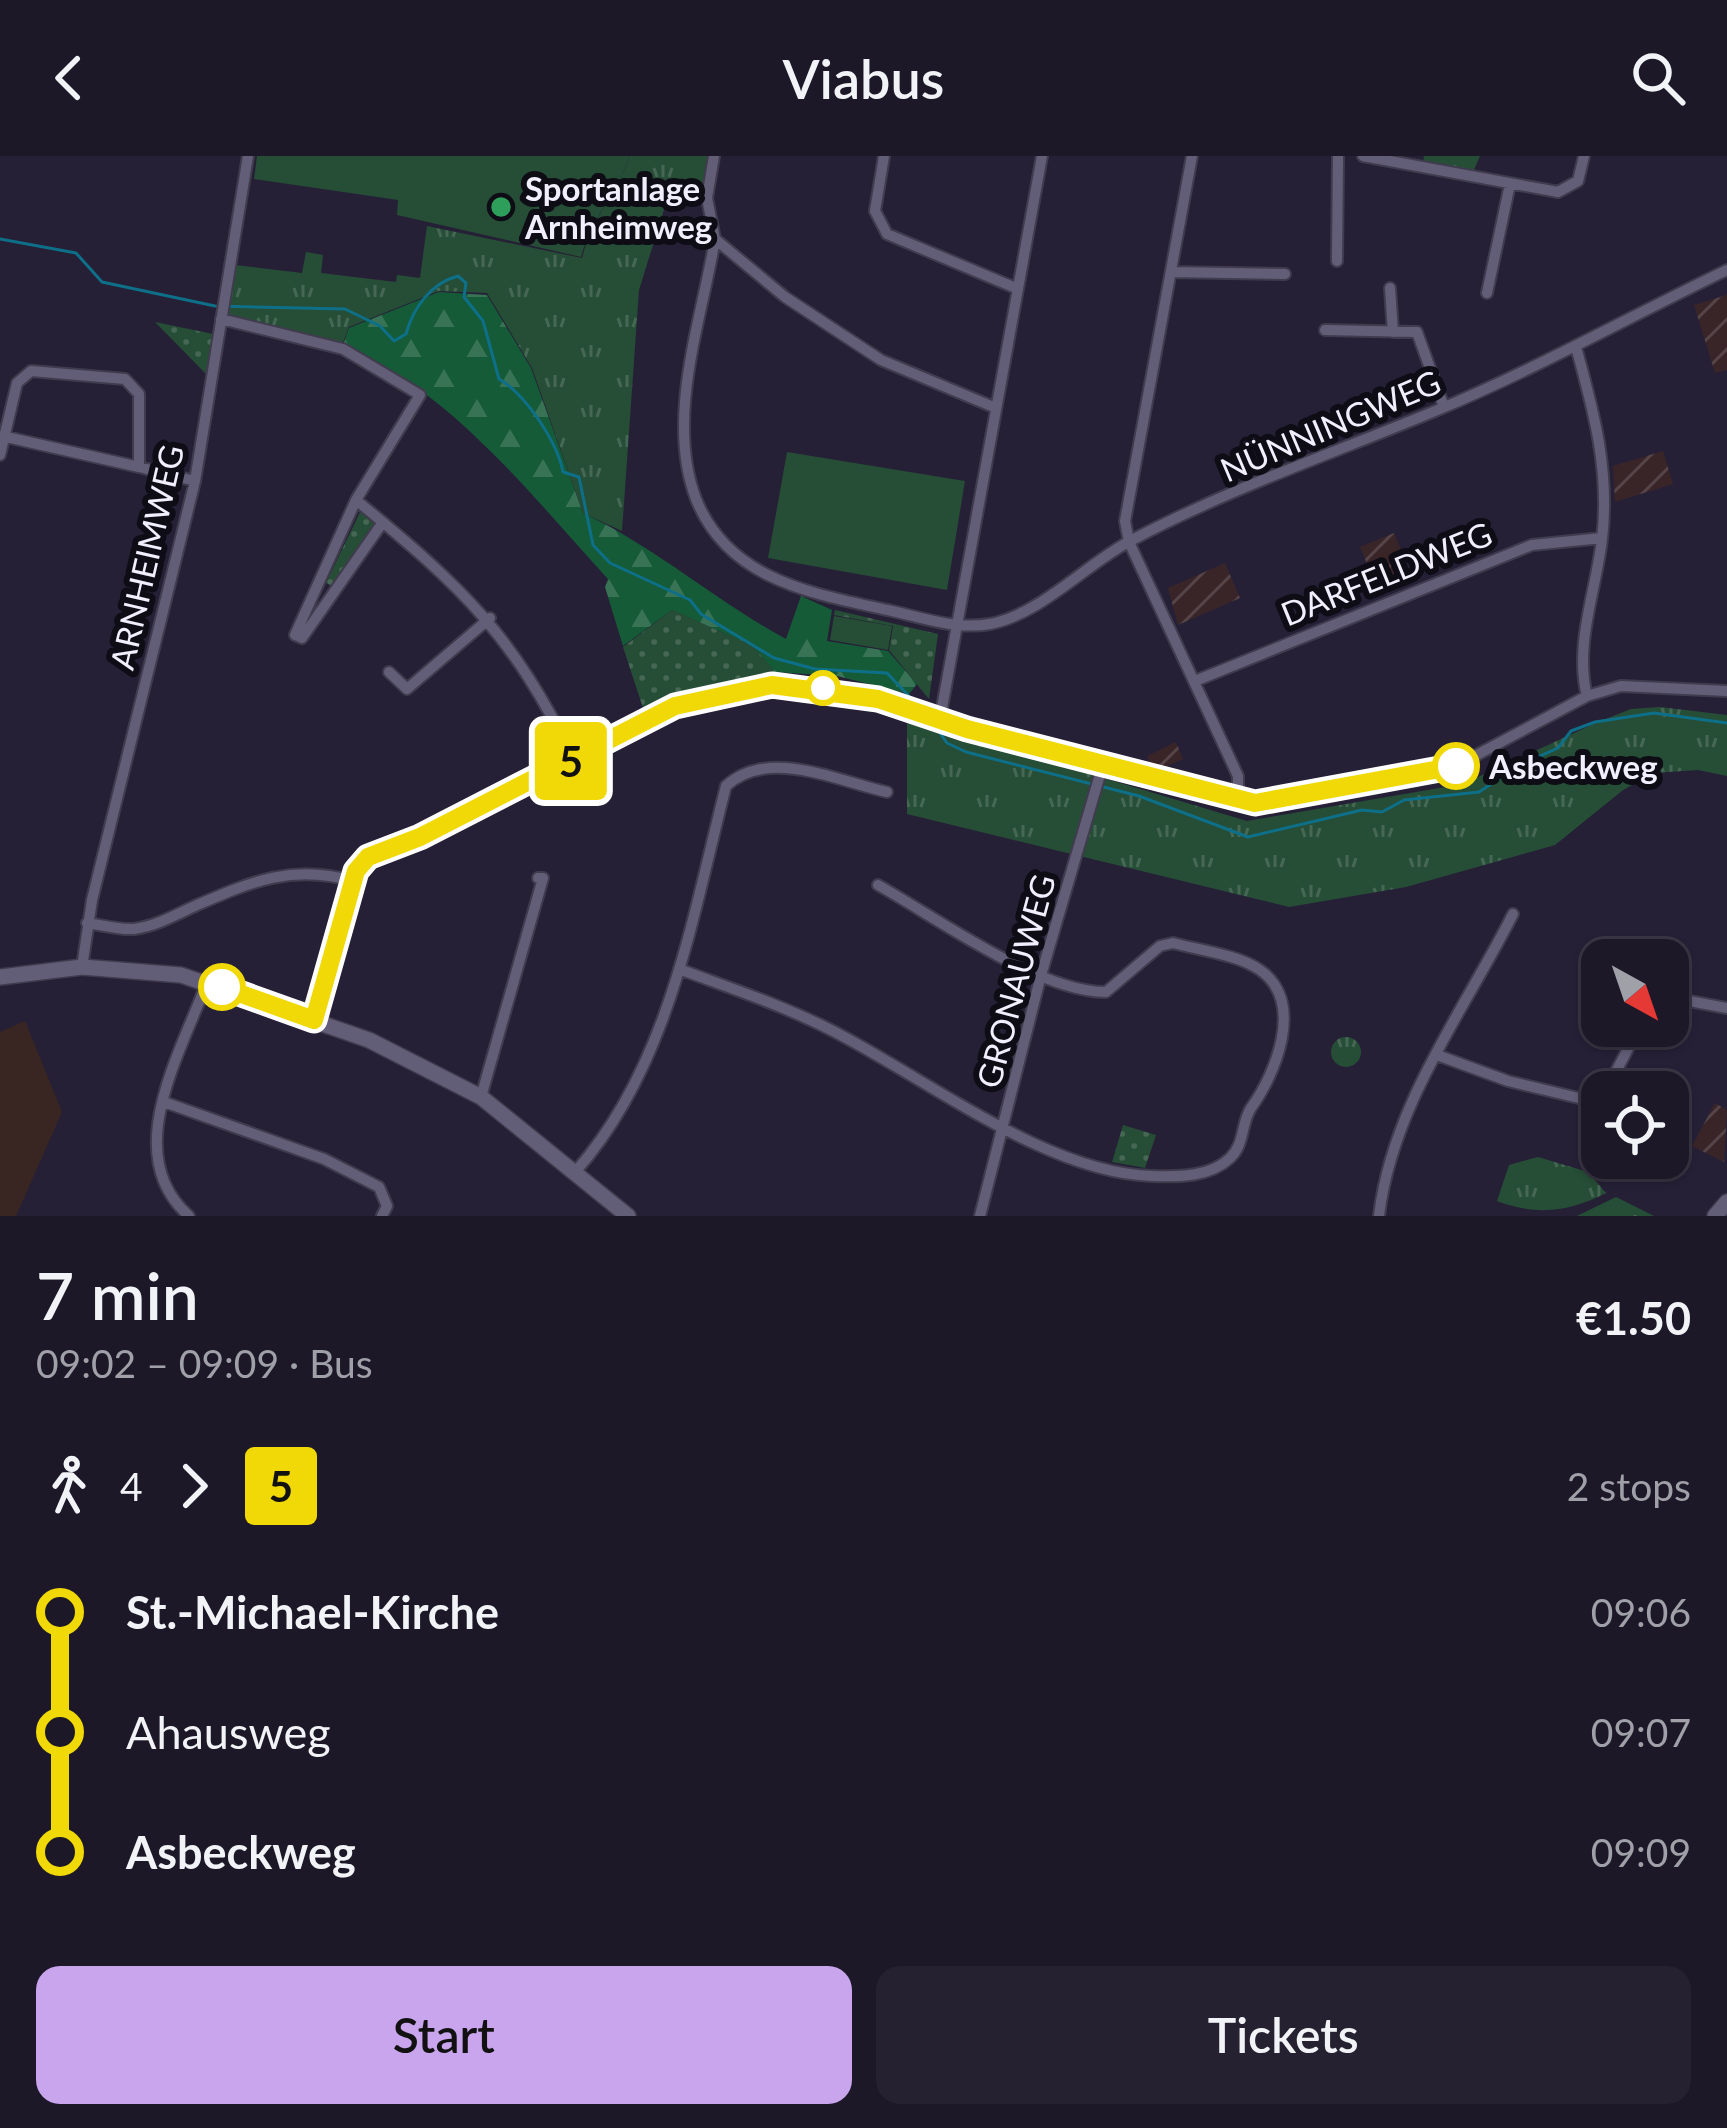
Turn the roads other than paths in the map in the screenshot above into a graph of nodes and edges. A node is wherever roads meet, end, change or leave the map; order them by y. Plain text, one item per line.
1 (248, 156) edge
2 (714, 156) edge
3 (884, 156) edge
4 (1042, 156) edge
5 (1192, 156) edge
6 (1338, 156) edge
7 (1363, 156) edge
8 (1584, 156) edge
9 (1510, 184) junction
10 (716, 239) junction
11 (1337, 261) dead end
12 (1727, 270) edge
13 (1171, 272) junction
14 (1285, 274) dead end
15 (1390, 288) dead end
16 (1018, 289) junction
17 (1487, 293) dead end
18 (221, 316) junction
19 (1325, 330) dead end
20 (1394, 332) junction
21 (1576, 346) junction
22 (1444, 407) junction
23 (996, 408) junction
24 (2, 436) edge
25 (0, 455) edge
26 (139, 467) junction
27 (194, 481) junction
28 (356, 500) junction
29 (383, 522) junction
30 (1602, 538) junction
31 (1129, 542) junction
32 (490, 618) junction
33 (957, 626) junction
34 (389, 672) dead end
35 (1195, 681) junction
36 (1727, 691) edge
37 (1587, 696) junction
38 (940, 719) junction
39 (574, 760) junction
40 (1104, 761) junction
41 (886, 792) dead end
42 (1238, 801) junction
43 (538, 878) dead end
44 (353, 881) junction
45 (878, 885) dead end
46 (1513, 914) dead end
47 (87, 923) junction
48 (82, 967) junction
49 (679, 969) junction
50 (1041, 975) junction
51 (0, 977) edge
52 (206, 982) junction
53 (1689, 1001) edge
54 (1727, 1008) edge
55 (314, 1020) junction
56 (1629, 1047) edge
57 (1438, 1055) junction
58 (481, 1097) junction
59 (164, 1102) junction
60 (1004, 1125) junction
61 (576, 1172) junction
62 (1727, 1202) edge
63 (189, 1216) edge
64 (382, 1216) edge
65 (628, 1216) edge
66 (980, 1216) edge
67 (1379, 1216) edge
68 (1714, 1216) edge

1 - 18 street, ARNHEIMWEG
2 - 10 street
3 - 16 street
4 - 16 street
5 - 13 street
6 - 11 street
7 - 9 street
8 - 9 street
9 - 17 street
10 - 23 street
10 - 33 street
12 - 21 street, NÜNNINGWEG
13 - 14 street
13 - 31 street
15 - 20 street
16 - 23 street
18 - 27 street, ARNHEIMWEG
18 - 28 street
19 - 20 street
20 - 22 street
21 - 22 street, NÜNNINGWEG
21 - 30 street
22 - 31 street, NÜNNINGWEG
23 - 33 street
24 - 25 street
24 - 26 street
24 - 26 street
26 - 27 street
27 - 47 street, ARNHEIMWEG
28 - 29 street
28 - 29 street
29 - 32 street
30 - 35 street, DARFELDWEG
30 - 37 street
31 - 33 street, NÜNNINGWEG
31 - 35 street
32 - 34 street
32 - 39 street
33 - 38 street
35 - 42 street
36 - 37 street
37 - 42 street
38 - 39 street
38 - 40 street
39 - 44 street
40 - 42 street
40 - 50 street, GRONAUWEG
41 - 49 street
43 - 58 street
44 - 47 street
44 - 55 street
45 - 50 street
46 - 57 street
47 - 48 street, ARNHEIMWEG
48 - 51 street
48 - 52 street
49 - 60 street
49 - 61 street
50 - 60 street, GRONAUWEG
50 - 60 street
52 - 55 street
52 - 59 street
53 - 54 street
55 - 58 street
56 - 57 street
57 - 67 street
58 - 61 street
59 - 63 street
59 - 64 street
60 - 66 street, GRONAUWEG
61 - 65 street
62 - 68 street

